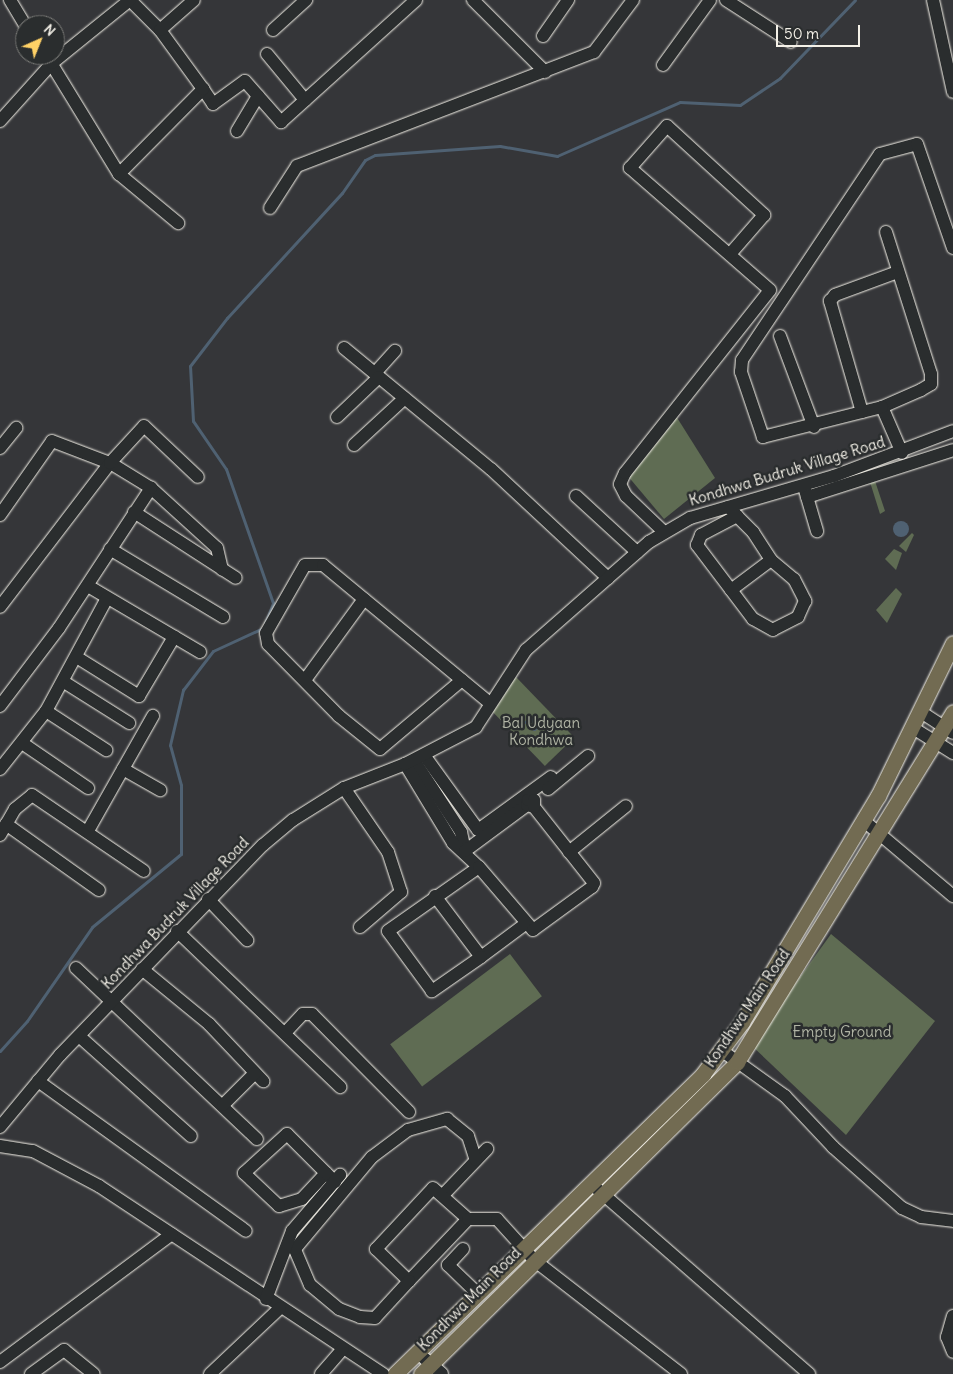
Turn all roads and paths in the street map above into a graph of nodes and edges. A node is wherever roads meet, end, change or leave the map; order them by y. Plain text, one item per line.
1 (10, 0) edge
2 (130, 0) edge
3 (194, 0) edge
4 (306, 0) edge
5 (416, 0) edge
6 (473, 0) edge
7 (568, 0) edge
8 (632, 0) edge
9 (710, 0) edge
10 (726, 0) edge
11 (933, 0) edge
12 (19, 15) edge
13 (160, 30) junction
14 (273, 30) dead end
15 (544, 36) dead end
16 (791, 42) dead end
17 (65, 47) edge
18 (267, 54) dead end
19 (44, 65) edge
20 (53, 65) edge
21 (664, 65) dead end
22 (545, 72) junction
23 (952, 83) edge
24 (203, 89) junction
25 (258, 96) junction
26 (305, 100) junction
27 (0, 121) edge
28 (237, 131) dead end
29 (118, 174) junction
30 (270, 208) dead end
31 (178, 223) dead end
32 (886, 232) dead end
33 (953, 248) edge
34 (731, 253) junction
35 (898, 272) junction
36 (780, 336) dead end
37 (344, 348) dead end
38 (394, 350) dead end
39 (377, 375) junction
40 (405, 398) junction
41 (882, 407) junction
42 (862, 412) junction
43 (337, 417) dead end
44 (814, 427) junction
45 (16, 428) dead end
46 (953, 431) edge
47 (354, 445) dead end
48 (0, 448) edge
49 (953, 450) edge
50 (902, 453) junction
51 (110, 463) junction
52 (198, 477) dead end
53 (151, 488) junction
54 (806, 491) junction
55 (576, 496) dead end
56 (728, 507) junction
57 (134, 512) junction
58 (0, 515) edge
59 (738, 516) junction
60 (664, 532) junction
61 (817, 532) dead end
62 (110, 549) junction
63 (637, 552) junction
64 (771, 560) junction
65 (222, 569) junction
66 (236, 578) dead end
67 (608, 578) junction
68 (88, 586) junction
69 (731, 590) junction
70 (107, 598) junction
71 (364, 599) junction
72 (0, 607) edge
73 (223, 618) dead end
74 (174, 637) junction
75 (953, 643) edge
76 (200, 652) dead end
77 (78, 658) junction
78 (305, 680) junction
79 (462, 680) junction
80 (64, 682) junction
81 (490, 703) junction
82 (0, 706) edge
83 (46, 712) junction
84 (921, 712) junction
85 (953, 712) edge
86 (153, 716) dead end
87 (129, 723) dead end
88 (913, 728) junction
89 (949, 730) edge
90 (937, 741) junction
91 (22, 744) junction
92 (106, 750) dead end
93 (953, 753) edge
94 (588, 756) dead end
95 (414, 760) junction
96 (0, 769) edge
97 (123, 769) junction
98 (551, 777) dead end
99 (88, 788) dead end
100 (344, 788) junction
101 (160, 790) dead end
102 (878, 796) junction
103 (530, 801) junction
104 (626, 806) dead end
105 (896, 808) junction
106 (863, 820) junction
107 (3, 829) edge
108 (89, 829) junction
109 (881, 832) junction
110 (465, 851) junction
111 (569, 852) junction
112 (479, 868) junction
113 (144, 871) dead end
114 (99, 890) dead end
115 (435, 896) junction
116 (953, 896) edge
117 (208, 899) junction
118 (524, 925) junction
119 (360, 926) dead end
120 (177, 931) junction
121 (247, 940) dead end
122 (481, 957) junction
123 (76, 968) dead end
124 (142, 968) junction
125 (113, 999) junction
126 (285, 1033) junction
127 (79, 1036) junction
128 (721, 1050) junction
129 (737, 1062) junction
130 (38, 1081) junction
131 (340, 1087) dead end
132 (223, 1106) junction
133 (409, 1112) dead end
134 (0, 1127) edge
135 (191, 1136) dead end
136 (258, 1139) dead end
137 (0, 1146) edge
138 (487, 1149) dead end
139 (476, 1160) junction
140 (334, 1177) junction
141 (590, 1182) junction
142 (443, 1195) junction
143 (603, 1196) junction
144 (468, 1219) junction
145 (953, 1221) edge
146 (246, 1231) dead end
147 (172, 1234) junction
148 (522, 1246) junction
149 (463, 1249) dead end
150 (534, 1260) junction
151 (409, 1281) junction
152 (476, 1292) junction
153 (266, 1299) junction
154 (280, 1308) junction
155 (953, 1316) edge
156 (343, 1349) junction
157 (417, 1352) junction
158 (953, 1352) edge
159 (0, 1362) edge
160 (431, 1371) edge
161 (31, 1374) edge
162 (94, 1374) edge
163 (210, 1374) edge
164 (321, 1374) edge
165 (383, 1374) edge
166 (395, 1374) edge
167 (681, 1374) edge
168 (809, 1374) edge

1 - 12 street
2 - 13 street
2 - 17 street
3 - 13 street
4 - 14 street
5 - 26 street
6 - 22 street
7 - 15 street
8 - 22 street
9 - 21 street
10 - 16 street
11 - 23 street
13 - 24 street
18 - 26 street
19 - 27 street
20 - 29 street
22 - 30 street
24 - 25 street
24 - 29 street
25 - 26 street
25 - 28 street
29 - 31 street
32 - 35 street
33 - 44 street
34 - 34 street
34 - 60 street
35 - 41 street
35 - 42 street
36 - 44 street
37 - 39 street
38 - 39 street
39 - 40 street
39 - 43 street
40 - 47 street
40 - 67 street
41 - 42 street
41 - 50 street
42 - 44 street
45 - 48 street
46 - 50 street, Kondhwa Budruk Village Road
49 - 54 street
50 - 54 street, Kondhwa Budruk Village Road
51 - 52 street
51 - 53 street
51 - 58 street
51 - 72 street
53 - 57 street
53 - 65 street
54 - 56 street, Kondhwa Budruk Village Road
54 - 61 street
55 - 63 street
56 - 59 street
56 - 60 street, Kondhwa Budruk Village Road
57 - 62 street
57 - 65 street
59 - 64 street
59 - 69 street
60 - 63 street, Kondhwa Budruk Village Road
62 - 68 street
62 - 73 street
63 - 67 street, Kondhwa Budruk Village Road
64 - 69 street
64 - 69 street
65 - 66 street
67 - 81 street, Kondhwa Budruk Village Road
68 - 70 street
68 - 82 street
70 - 74 street
70 - 77 street
71 - 78 street
71 - 78 street
71 - 79 street
74 - 76 street
74 - 77 street
75 - 84 main road, Kondhwa Main Road
77 - 80 street
78 - 79 street
79 - 81 street
80 - 83 street
80 - 87 street
81 - 95 street, Kondhwa Budruk Village Road
83 - 91 street
83 - 92 street
84 - 88 main road, Kondhwa Main Road
84 - 89 street
85 - 89 main road, Kondhwa Main Road
86 - 97 street
88 - 90 street
88 - 102 main road, Kondhwa Main Road
89 - 90 main road, Kondhwa Main Road
90 - 93 street
90 - 105 main road, Kondhwa Main Road
91 - 96 street
91 - 99 street
94 - 103 street
95 - 100 street, Kondhwa Budruk Village Road
95 - 103 street
95 - 110 street
97 - 101 street
97 - 108 street
98 - 103 street
100 - 117 street, Kondhwa Budruk Village Road
100 - 119 street
102 - 105 street
102 - 106 main road, Kondhwa Main Road
103 - 110 street
103 - 111 street
104 - 111 street
105 - 109 main road, Kondhwa Main Road
106 - 109 street
106 - 128 main road, Kondhwa Main Road
107 - 108 street
107 - 114 street
108 - 113 street
109 - 116 street
109 - 129 main road, Kondhwa Main Road
110 - 112 street
111 - 118 street
112 - 115 street
112 - 118 street
115 - 122 street
115 - 122 street
117 - 120 street, Kondhwa Budruk Village Road
117 - 121 street
118 - 122 street
120 - 124 street, Kondhwa Budruk Village Road
120 - 126 street
123 - 125 street
124 - 125 street, Kondhwa Budruk Village Road
124 - 132 street
125 - 127 street, Kondhwa Budruk Village Road
125 - 132 street
126 - 131 street
126 - 133 street
127 - 130 street, Kondhwa Budruk Village Road
127 - 135 street
128 - 129 street
128 - 141 main road, Kondhwa Main Road
129 - 143 main road, Kondhwa Main Road
129 - 145 street
130 - 134 street, Kondhwa Budruk Village Road
130 - 146 street
132 - 136 street
137 - 147 street
138 - 139 street
139 - 142 street
139 - 151 street
140 - 140 street
140 - 153 street
141 - 143 street
141 - 148 main road, Kondhwa Main Road
142 - 144 street
142 - 151 street
143 - 150 main road, Kondhwa Main Road
143 - 168 street
144 - 148 street
144 - 151 street
147 - 153 street
147 - 159 street
148 - 150 street
148 - 152 main road, Kondhwa Main Road
149 - 152 street
150 - 160 main road, Kondhwa Main Road
150 - 167 street
152 - 157 main road, Kondhwa Main Road
153 - 154 street
154 - 156 street
154 - 163 street
155 - 158 street
156 - 164 street
156 - 165 street
157 - 160 street
157 - 166 main road, Kondhwa Main Road
161 - 162 street

